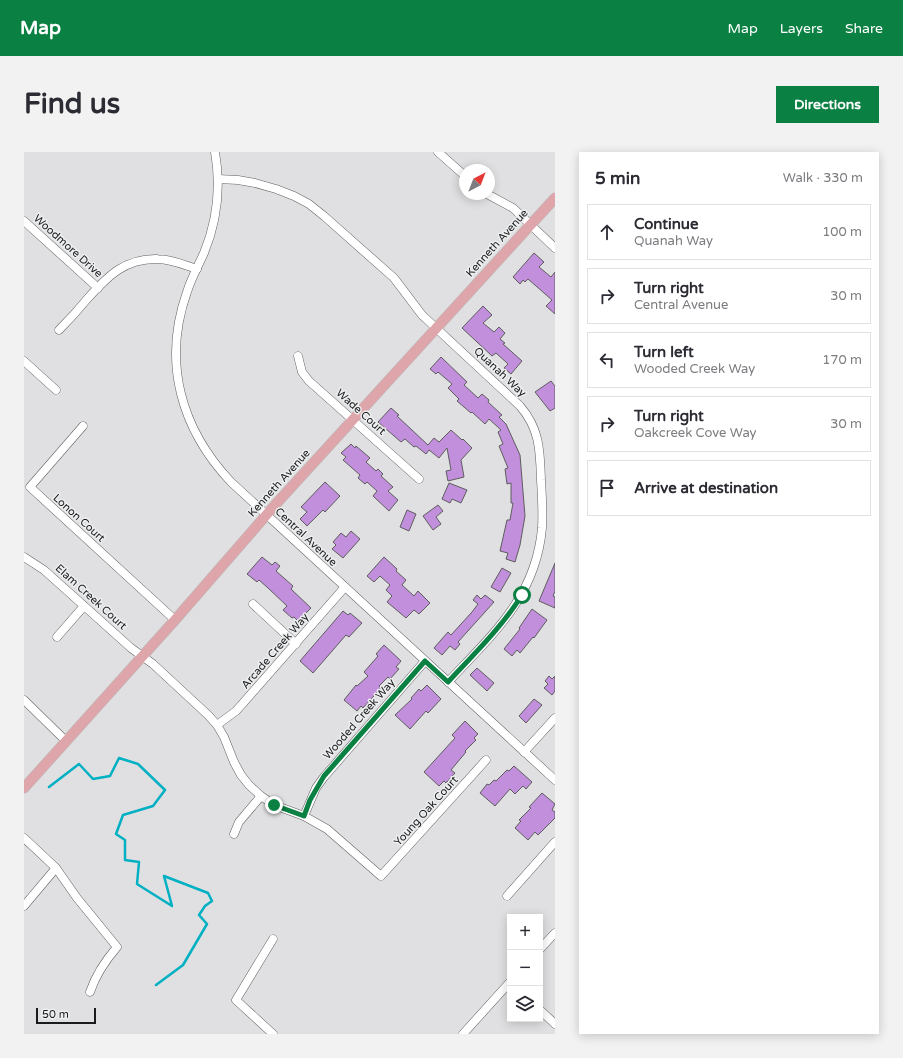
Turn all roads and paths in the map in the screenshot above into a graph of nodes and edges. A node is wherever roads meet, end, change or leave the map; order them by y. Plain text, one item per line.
1 (215, 152) edge
2 (438, 152) edge
3 (459, 171) edge
4 (218, 179) junction
5 (495, 198) edge
6 (555, 198) edge
7 (24, 221) edge
8 (530, 225) junction
9 (555, 248) edge
10 (196, 269) junction
11 (98, 288) junction
12 (436, 328) junction
13 (59, 330) dead end
14 (298, 356) dead end
15 (24, 362) edge
16 (56, 390) dead end
17 (352, 419) junction
18 (83, 426) dead end
19 (419, 479) dead end
20 (266, 515) junction
21 (24, 557) edge
22 (345, 587) junction
23 (253, 604) dead end
24 (84, 606) junction
25 (175, 620) junction
26 (57, 637) dead end
27 (296, 644) junction
28 (142, 656) junction
29 (425, 661) junction
30 (448, 682) junction
31 (24, 700) edge
32 (555, 718) edge
33 (217, 725) junction
34 (66, 741) junction
35 (524, 752) junction
36 (486, 760) dead end
37 (555, 780) edge
38 (24, 788) edge
39 (261, 796) junction
40 (304, 816) junction
41 (234, 834) dead end
42 (24, 838) edge
43 (555, 842) edge
44 (56, 868) junction
45 (381, 876) joint
46 (507, 896) dead end
47 (24, 906) edge
48 (555, 933) edge
49 (273, 939) dead end
50 (543, 947) edge
51 (507, 985) edge
52 (90, 992) dead end
53 (543, 1013) edge
54 (555, 1024) edge
55 (273, 1034) edge
56 (463, 1034) edge

1 - 4 street, Central Avenue
2 - 3 street
4 - 10 street, Central Avenue
4 - 12 street, Quanah Way
5 - 8 street
6 - 8 main road, Kenneth Avenue
7 - 11 street, Woodmore Drive
8 - 9 street
8 - 12 main road, Kenneth Avenue
10 - 11 street
10 - 20 street, Central Avenue
11 - 13 street
12 - 17 main road, Kenneth Avenue
12 - 30 street, Quanah Way
14 - 17 street, Wade Court
15 - 16 street
17 - 19 street, Wade Court
17 - 20 main road, Kenneth Avenue
18 - 25 street, Lonon Court
20 - 22 street, Central Avenue
20 - 25 main road, Kenneth Avenue
21 - 24 street, Elam Creek Court
22 - 27 street, Arcade Creek Way
22 - 29 street, Central Avenue
23 - 27 street
24 - 26 street
24 - 28 street, Elam Creek Court
25 - 28 main road, Kenneth Avenue
27 - 33 street, Arcade Creek Way
28 - 33 street, Elam Creek Court
28 - 34 main road, Kenneth Avenue
29 - 30 street, Central Avenue
29 - 40 street, Wooded Creek Way
30 - 35 street, Central Avenue
31 - 34 street
32 - 35 street
33 - 39 street, Elam Creek Court
34 - 38 main road, Kenneth Avenue
35 - 37 street, Central Avenue
36 - 45 street, Young Oak Court
39 - 40 street, Elam Creek Court
39 - 41 street
40 - 45 street, Elam Creek Court
42 - 44 street
43 - 46 street
44 - 47 street
44 - 52 street
48 - 50 street
49 - 55 street
51 - 56 street
53 - 54 street

